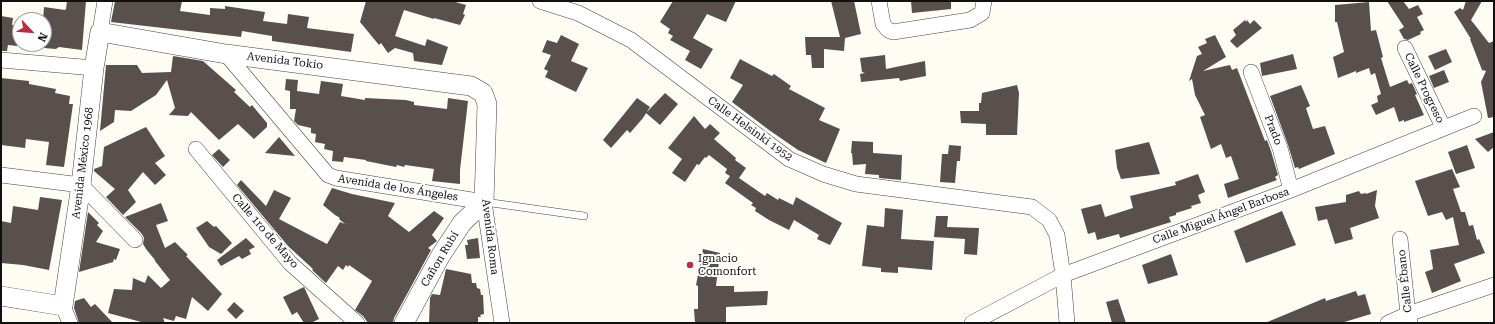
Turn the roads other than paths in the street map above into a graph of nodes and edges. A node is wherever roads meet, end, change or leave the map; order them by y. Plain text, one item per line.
1 (105, 1) edge
2 (540, 1) edge
3 (879, 1) edge
4 (984, 1) edge
5 (100, 32) junction
6 (1405, 48) dead end
7 (226, 54) junction
8 (1, 60) edge
9 (94, 68) junction
10 (1251, 72) dead end
11 (471, 86) joint
12 (1474, 116) dead end
13 (1443, 127) junction
14 (196, 149) dead end
15 (1, 175) edge
16 (81, 185) junction
17 (1291, 190) junction
18 (484, 202) junction
19 (584, 216) dead end
20 (1400, 239) dead end
21 (135, 240) dead end
22 (1063, 275) junction
23 (1494, 285) edge
24 (1, 296) edge
25 (67, 314) edge
26 (1409, 319) edge
27 (357, 323) edge
28 (404, 323) edge
29 (502, 323) edge
30 (972, 323) edge
31 (1067, 323) edge
32 (1388, 323) edge

1 - 5 street, Avenida México 1968
2 - 22 street, Calle Helsinki 1952
3 - 4 street
5 - 7 street, Avenida Tokio
5 - 9 street, Avenida México 1968
6 - 13 street, Calle Progreso
7 - 11 street, Avenida Tokio
7 - 18 street, Avenida de los Ángeles
8 - 9 street
9 - 16 street, Avenida México 1968
10 - 17 street, Prado
11 - 18 street, Avenida Roma
12 - 13 street, Calle Miguel Ángel Barbosa
13 - 17 street, Calle Miguel Ángel Barbosa
14 - 27 street, Calle 1ro de Mayo
15 - 16 street
16 - 21 street
16 - 25 street, Avenida México 1968
17 - 22 street, Calle Miguel Ángel Barbosa
18 - 19 lane
18 - 28 street, Cañon Rubí
18 - 29 street, Avenida Roma
20 - 26 street, Calle Ébano
22 - 30 street, Calle Miguel Ángel Barbosa
22 - 31 street
23 - 26 street
24 - 25 street
26 - 32 street

